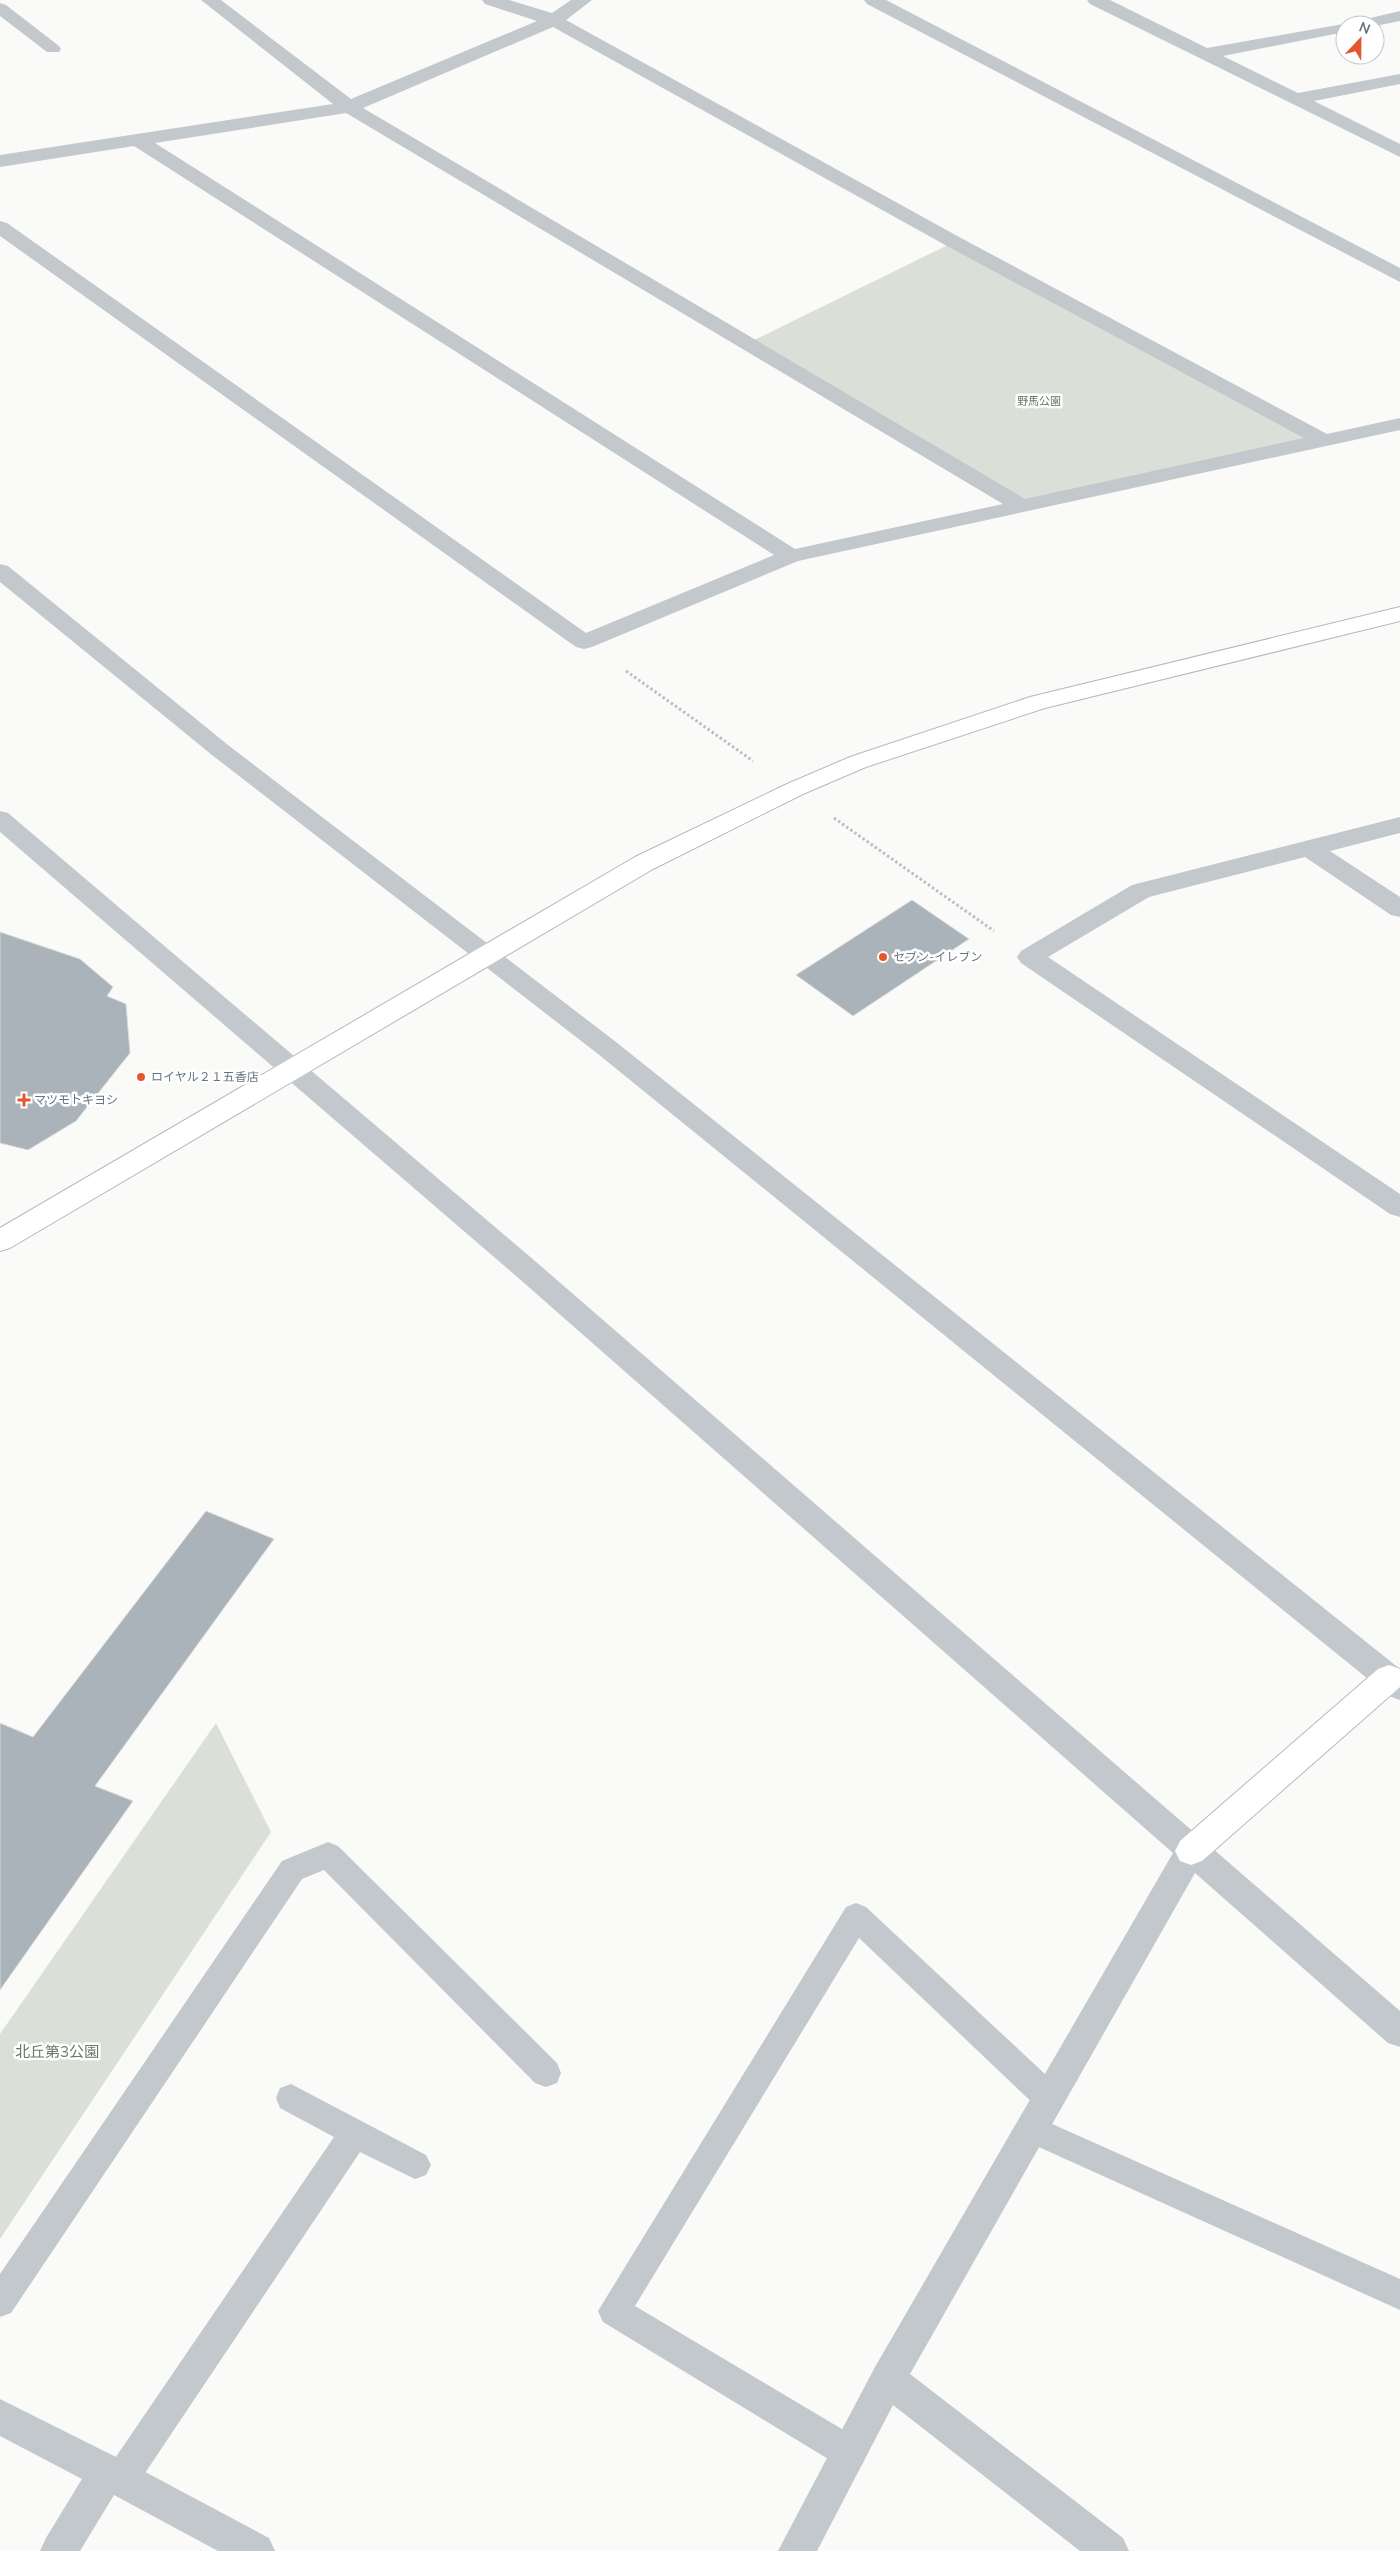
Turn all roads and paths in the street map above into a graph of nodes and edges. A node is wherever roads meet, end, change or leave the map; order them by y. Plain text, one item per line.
1 (210, 0) edge
2 (491, 0) edge
3 (583, 0) edge
4 (873, 0) edge
5 (1096, 0) edge
6 (0, 8) edge
7 (1400, 16) edge
8 (1385, 19) edge
9 (554, 20) junction
10 (1335, 29) edge
11 (53, 49) dead end
12 (1205, 54) junction
13 (1400, 79) edge
14 (1298, 99) junction
15 (349, 107) junction
16 (138, 140) junction
17 (1400, 151) edge
18 (0, 161) edge
19 (0, 227) edge
20 (1400, 276) edge
21 (1400, 424) edge
22 (1323, 440) junction
23 (1022, 506) junction
24 (791, 556) junction
25 (0, 571) edge
26 (1400, 614) edge
27 (584, 642) junction
28 (753, 761) dead end
29 (830, 815) dead end
30 (0, 819) edge
31 (1400, 825) edge
32 (1310, 848) junction
33 (1400, 908) edge
34 (486, 955) junction
35 (1030, 957) junction
36 (292, 1068) junction
37 (1400, 1207) edge
38 (0, 1242) edge
39 (1396, 1678) edge
40 (1190, 1851) junction
41 (1400, 2032) edge
42 (546, 2073) dead end
43 (291, 2098) dead end
44 (1050, 2099) junction
45 (1032, 2129) junction
46 (355, 2133) junction
47 (415, 2166) dead end
48 (1400, 2295) edge
49 (0, 2302) edge
50 (888, 2379) junction
51 (0, 2418) edge
52 (850, 2453) junction
53 (114, 2476) junction
54 (59, 2551) edge
55 (256, 2551) edge
56 (797, 2551) edge
57 (1110, 2551) edge

1 - 15 street
2 - 9 street
3 - 9 street
4 - 20 street
5 - 12 street
6 - 11 lane
7 - 8 street
9 - 15 street
9 - 22 street
10 - 12 street
12 - 14 street
13 - 14 street
14 - 17 street
15 - 16 street
15 - 23 street
16 - 18 street
16 - 24 street
19 - 27 street
21 - 22 street
22 - 23 street
23 - 24 street
24 - 27 street
25 - 34 street
26 - 34 street
27 - 28 path
29 - 35 path
30 - 36 street
31 - 32 street
32 - 33 street
32 - 35 street
34 - 36 street
34 - 39 street
35 - 37 street
36 - 38 street
36 - 40 street
39 - 40 street
40 - 41 street
40 - 44 street
42 - 49 lane
43 - 46 lane
44 - 45 street
44 - 52 lane
45 - 48 lane
45 - 50 street
46 - 47 lane
46 - 53 lane
50 - 52 street
50 - 57 street
51 - 53 street
52 - 56 street
53 - 54 street
53 - 55 street

